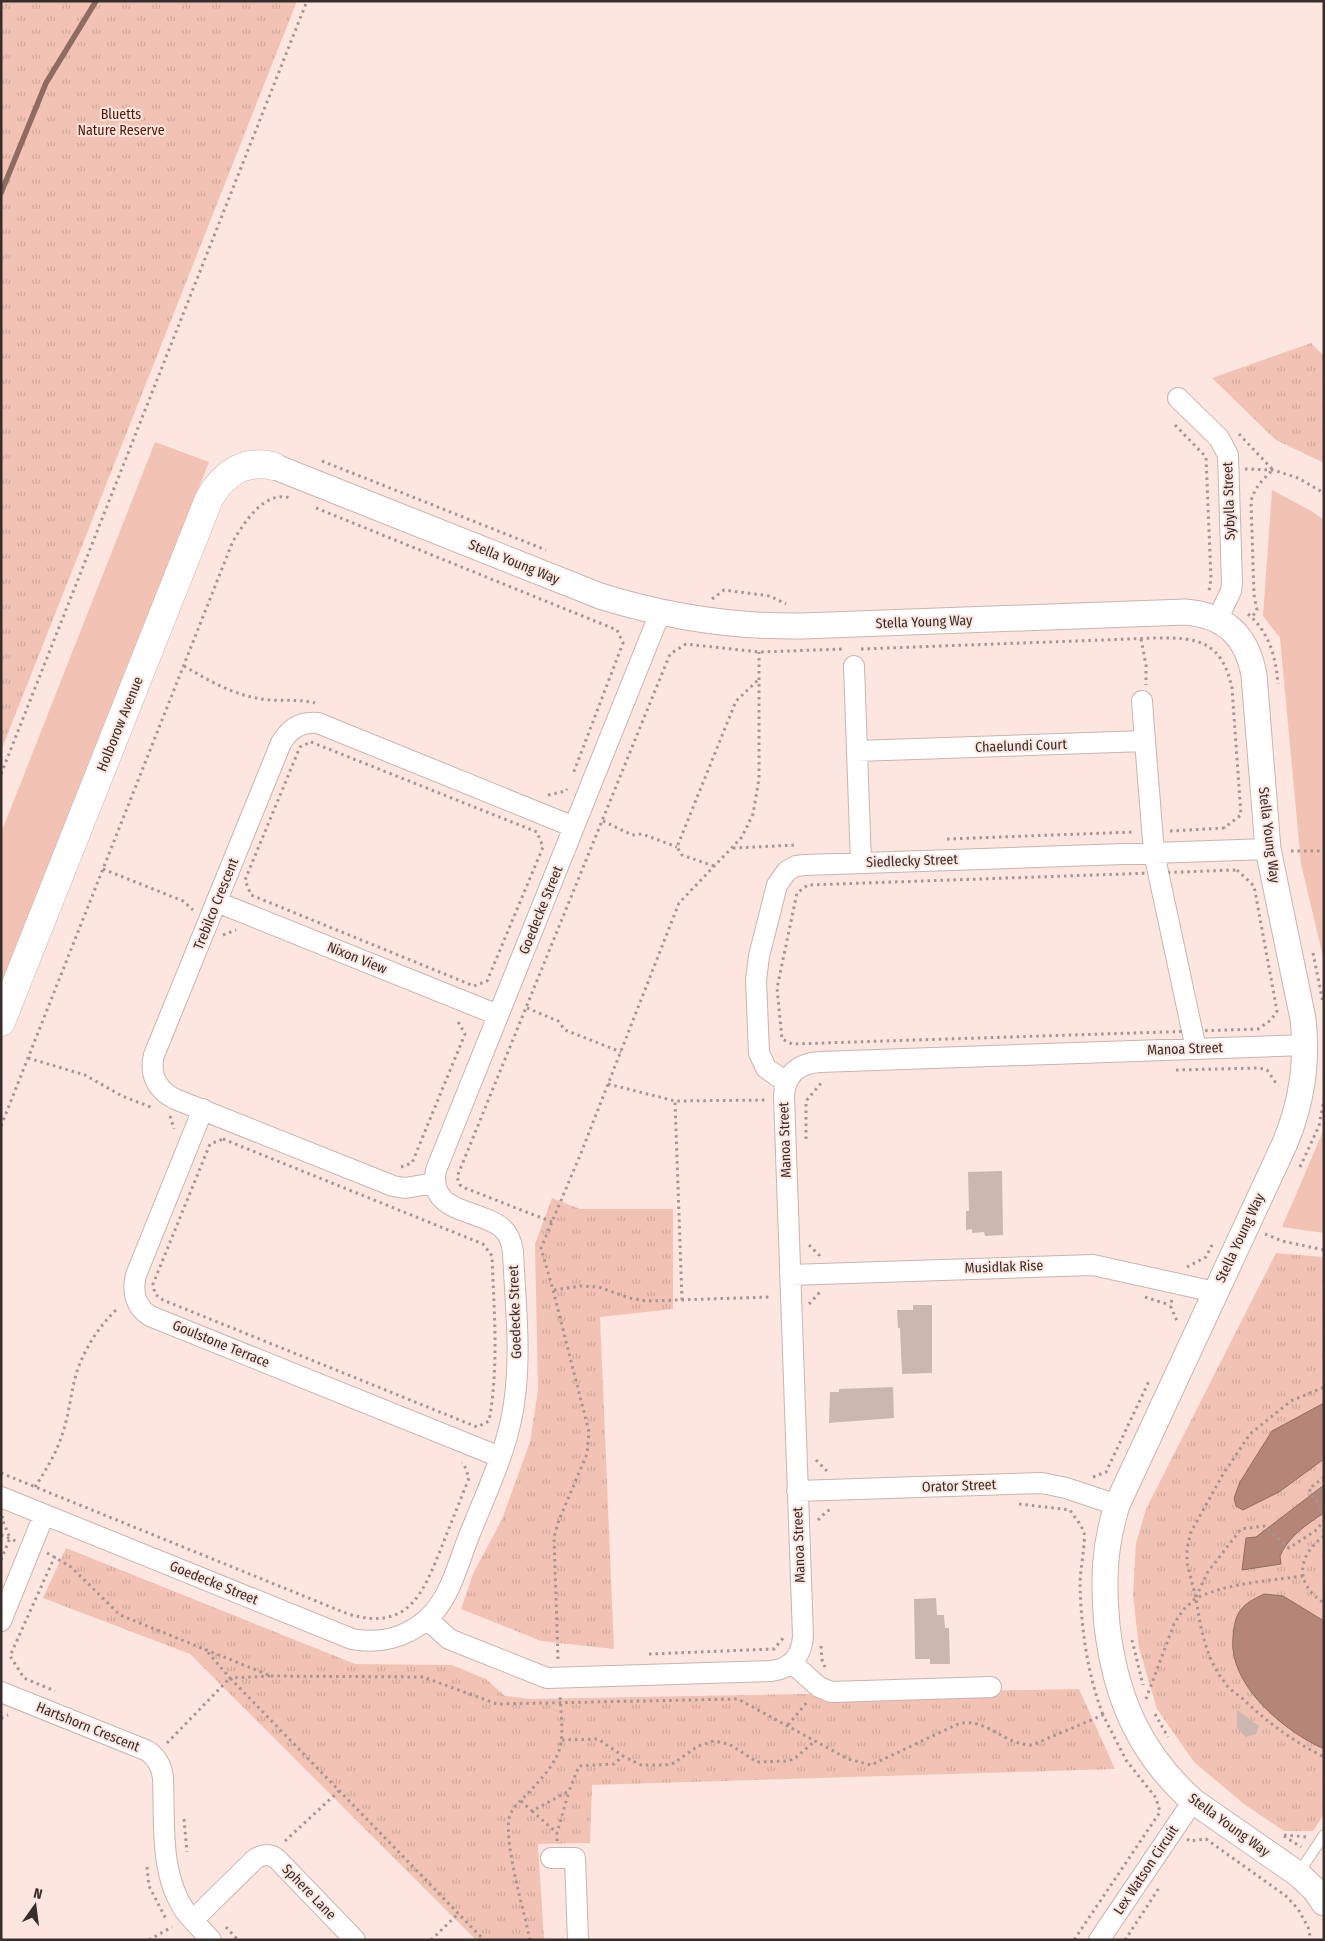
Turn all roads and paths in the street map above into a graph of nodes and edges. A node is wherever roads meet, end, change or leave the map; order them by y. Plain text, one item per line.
1 (307, 1) edge
2 (1178, 398) dead end
3 (1175, 425) dead end
4 (273, 466) joint
5 (1228, 469) junction
6 (1207, 470) junction
7 (1324, 494) edge
8 (291, 498) dead end
9 (1209, 592) dead end
10 (660, 613) junction
11 (1217, 620) junction
12 (1141, 638) junction
13 (759, 652) junction
14 (854, 666) dead end
15 (759, 679) junction
16 (1142, 701) joint
17 (1145, 741) junction
18 (311, 742) joint
19 (857, 751) junction
20 (1, 774) edge
21 (603, 821) junction
22 (574, 826) junction
23 (1224, 828) dead end
24 (677, 847) junction
25 (1280, 850) junction
26 (1324, 851) edge
27 (1154, 853) junction
28 (861, 863) junction
29 (714, 866) junction
30 (103, 869) junction
31 (1158, 872) junction
32 (216, 902) junction
33 (209, 920) junction
34 (236, 930) junction
35 (245, 934) dead end
36 (222, 936) dead end
37 (527, 1008) junction
38 (498, 1015) junction
39 (450, 1017) dead end
40 (1, 1022) edge
41 (1258, 1028) dead end
42 (792, 1044) dead end
43 (1305, 1045) junction
44 (1196, 1049) junction
45 (621, 1052) junction
46 (28, 1058) junction
47 (1259, 1068) dead end
48 (1169, 1070) dead end
49 (831, 1082) dead end
50 (608, 1084) junction
51 (785, 1091) junction
52 (675, 1101) junction
53 (806, 1102) junction
54 (154, 1108) dead end
55 (203, 1109) junction
56 (169, 1115) dead end
57 (1, 1126) edge
58 (171, 1138) dead end
59 (223, 1139) joint
60 (806, 1140) dead end
61 (395, 1164) dead end
62 (436, 1183) junction
63 (552, 1222) junction
64 (1257, 1230) junction
65 (808, 1235) dead end
66 (1263, 1244) dead end
67 (1324, 1250) edge
68 (829, 1254) dead end
69 (790, 1275) junction
70 (770, 1287) dead end
71 (554, 1290) junction
72 (821, 1292) dead end
73 (1215, 1292) junction
74 (1141, 1296) dead end
75 (770, 1297) junction
76 (682, 1300) junction
77 (117, 1302) dead end
78 (809, 1304) dead end
79 (771, 1305) dead end
80 (1170, 1305) dead end
81 (118, 1308) junction
82 (122, 1315) dead end
83 (1324, 1387) edge
84 (816, 1452) dead end
85 (500, 1458) junction
86 (454, 1460) dead end
87 (837, 1471) dead end
88 (1, 1473) edge
89 (1324, 1477) edge
90 (35, 1487) junction
91 (797, 1491) junction
92 (1, 1498) edge
93 (1014, 1503) dead end
94 (1117, 1505) junction
95 (1052, 1508) dead end
96 (839, 1510) dead end
97 (1324, 1513) edge
98 (44, 1515) junction
99 (2, 1519) edge
100 (818, 1521) dead end
101 (1324, 1521) edge
102 (1324, 1536) edge
103 (55, 1556) dead end
104 (1, 1560) edge
105 (1303, 1576) junction
106 (1196, 1598) junction
107 (414, 1602) junction
108 (1324, 1603) edge
109 (431, 1615) junction
110 (1, 1622) edge
111 (784, 1636) dead end
112 (1132, 1636) dead end
113 (821, 1644) dead end
114 (205, 1649) junction
115 (647, 1654) dead end
116 (549, 1657) dead end
117 (558, 1657) junction
118 (792, 1663) junction
119 (271, 1676) junction
120 (230, 1678) junction
121 (559, 1679) junction
122 (819, 1687) junction
123 (991, 1688) dead end
124 (1, 1692) edge
125 (560, 1704) junction
126 (1125, 1707) junction
127 (1, 1718) edge
128 (16, 1718) dead end
129 (788, 1725) junction
130 (562, 1740) junction
131 (815, 1741) junction
132 (1171, 1742) dead end
133 (167, 1743) dead end
134 (623, 1756) junction
135 (1324, 1757) edge
136 (339, 1791) junction
137 (570, 1791) junction
138 (520, 1801) junction
139 (1193, 1801) junction
140 (532, 1811) junction
141 (557, 1833) junction
142 (1322, 1837) edge
143 (1190, 1842) dead end
144 (270, 1855) junction
145 (554, 1858) joint
146 (1304, 1864) junction
147 (147, 1867) dead end
148 (1324, 1903) edge
149 (459, 1913) junction
150 (172, 1927) junction
151 (185, 1927) junction
152 (149, 1940) edge
153 (211, 1940) edge
154 (355, 1940) edge
155 (431, 1940) edge
156 (484, 1940) edge
157 (530, 1940) edge
158 (578, 1940) edge
159 (1074, 1940) edge
160 (1099, 1940) edge
161 (1311, 1940) edge

1 - 20 path
2 - 5 street, Sybylla Street
3 - 6 path
4 - 10 street, Stella Young Way
4 - 40 main road, Holborow Avenue
5 - 6 path
5 - 7 path
5 - 11 street, Sybylla Street
6 - 9 path
8 - 30 path
10 - 11 street, Stella Young Way
10 - 22 street, Goedecke Street
11 - 25 street, Stella Young Way
12 - 13 path
12 - 16 path
12 - 23 path
13 - 15 path
13 - 21 path
14 - 19 street
15 - 24 path
15 - 29 path
16 - 17 street
17 - 19 street, Chaelundi Court
17 - 27 street
18 - 18 path
19 - 28 street
21 - 24 path
21 - 37 path
22 - 32 street, Trebilco Crescent
22 - 38 street, Goedecke Street
24 - 29 path
25 - 26 path
25 - 27 street, Siedlecky Street
25 - 43 street, Stella Young Way
27 - 28 street, Siedlecky Street
27 - 31 street
28 - 51 street, Siedlecky Street
29 - 45 path
30 - 33 path
30 - 46 path
31 - 41 path
31 - 42 path
31 - 44 street
32 - 33 street, Trebilco Crescent
32 - 38 street, Nixon View
33 - 34 path
33 - 55 street, Trebilco Crescent
34 - 35 path
34 - 36 path
37 - 45 path
37 - 63 path
38 - 62 street, Goedecke Street
39 - 61 path
43 - 44 street, Manoa Street
43 - 64 street, Stella Young Way
44 - 51 street, Manoa Street
45 - 50 path
46 - 54 path
46 - 57 path
47 - 48 path
49 - 53 path
50 - 52 path
50 - 63 path
51 - 52 path
51 - 53 path
51 - 69 street, Manoa Street
52 - 76 path
53 - 60 path
55 - 62 street, Trebilco Crescent
55 - 85 street, Goulstone Terrace
56 - 58 path
59 - 59 path
62 - 85 street, Goedecke Street
63 - 71 path
64 - 66 path
64 - 67 path
64 - 73 street, Stella Young Way
65 - 68 path
69 - 73 street, Musidlak Rise
69 - 91 street, Manoa Street
70 - 75 path
71 - 76 path
71 - 117 path
72 - 78 path
73 - 94 street, Stella Young Way
74 - 80 path
75 - 76 path
75 - 79 path
77 - 81 path
81 - 82 path
81 - 90 path
83 - 106 path
84 - 87 path
85 - 109 street, Goedecke Street
86 - 107 path
88 - 90 path
89 - 97 path
90 - 107 path
91 - 94 street, Orator Street
91 - 118 street, Manoa Street
92 - 98 street, Goedecke Street
93 - 95 path
94 - 126 street, Stella Young Way
96 - 100 path
98 - 109 street, Goedecke Street
98 - 110 street
99 - 104 path
101 - 106 path
102 - 105 path
103 - 114 path
105 - 106 path
105 - 108 path
106 - 126 path
106 - 135 path
107 - 109 path
109 - 121 street
111 - 115 path
112 - 126 path
113 - 122 path
114 - 119 path
114 - 120 path
116 - 117 path
117 - 121 path
118 - 121 street
118 - 122 street
119 - 120 path
119 - 125 path
120 - 133 path
120 - 136 path
121 - 125 path
122 - 123 street
122 - 129 path
124 - 151 street, Hartshorn Crescent
125 - 129 path
125 - 130 path
126 - 131 path
126 - 132 path
126 - 139 street, Stella Young Way
126 - 159 path
127 - 128 path
129 - 131 path
130 - 134 path
130 - 138 path
131 - 134 path
134 - 137 path
136 - 144 path
136 - 149 path
137 - 140 path
137 - 141 path
138 - 140 path
138 - 157 path
139 - 146 street, Stella Young Way
139 - 160 street, Lex Watson Circuit
140 - 141 path
141 - 145 path
142 - 146 lane
142 - 146 path
143 - 161 path
144 - 151 street, Sphere Lane
144 - 154 street, Sphere Lane
145 - 158 street
146 - 148 street, Stella Young Way
147 - 150 path
149 - 155 path
149 - 156 path
150 - 151 path
150 - 152 path
151 - 153 street, Hartshorn Crescent

